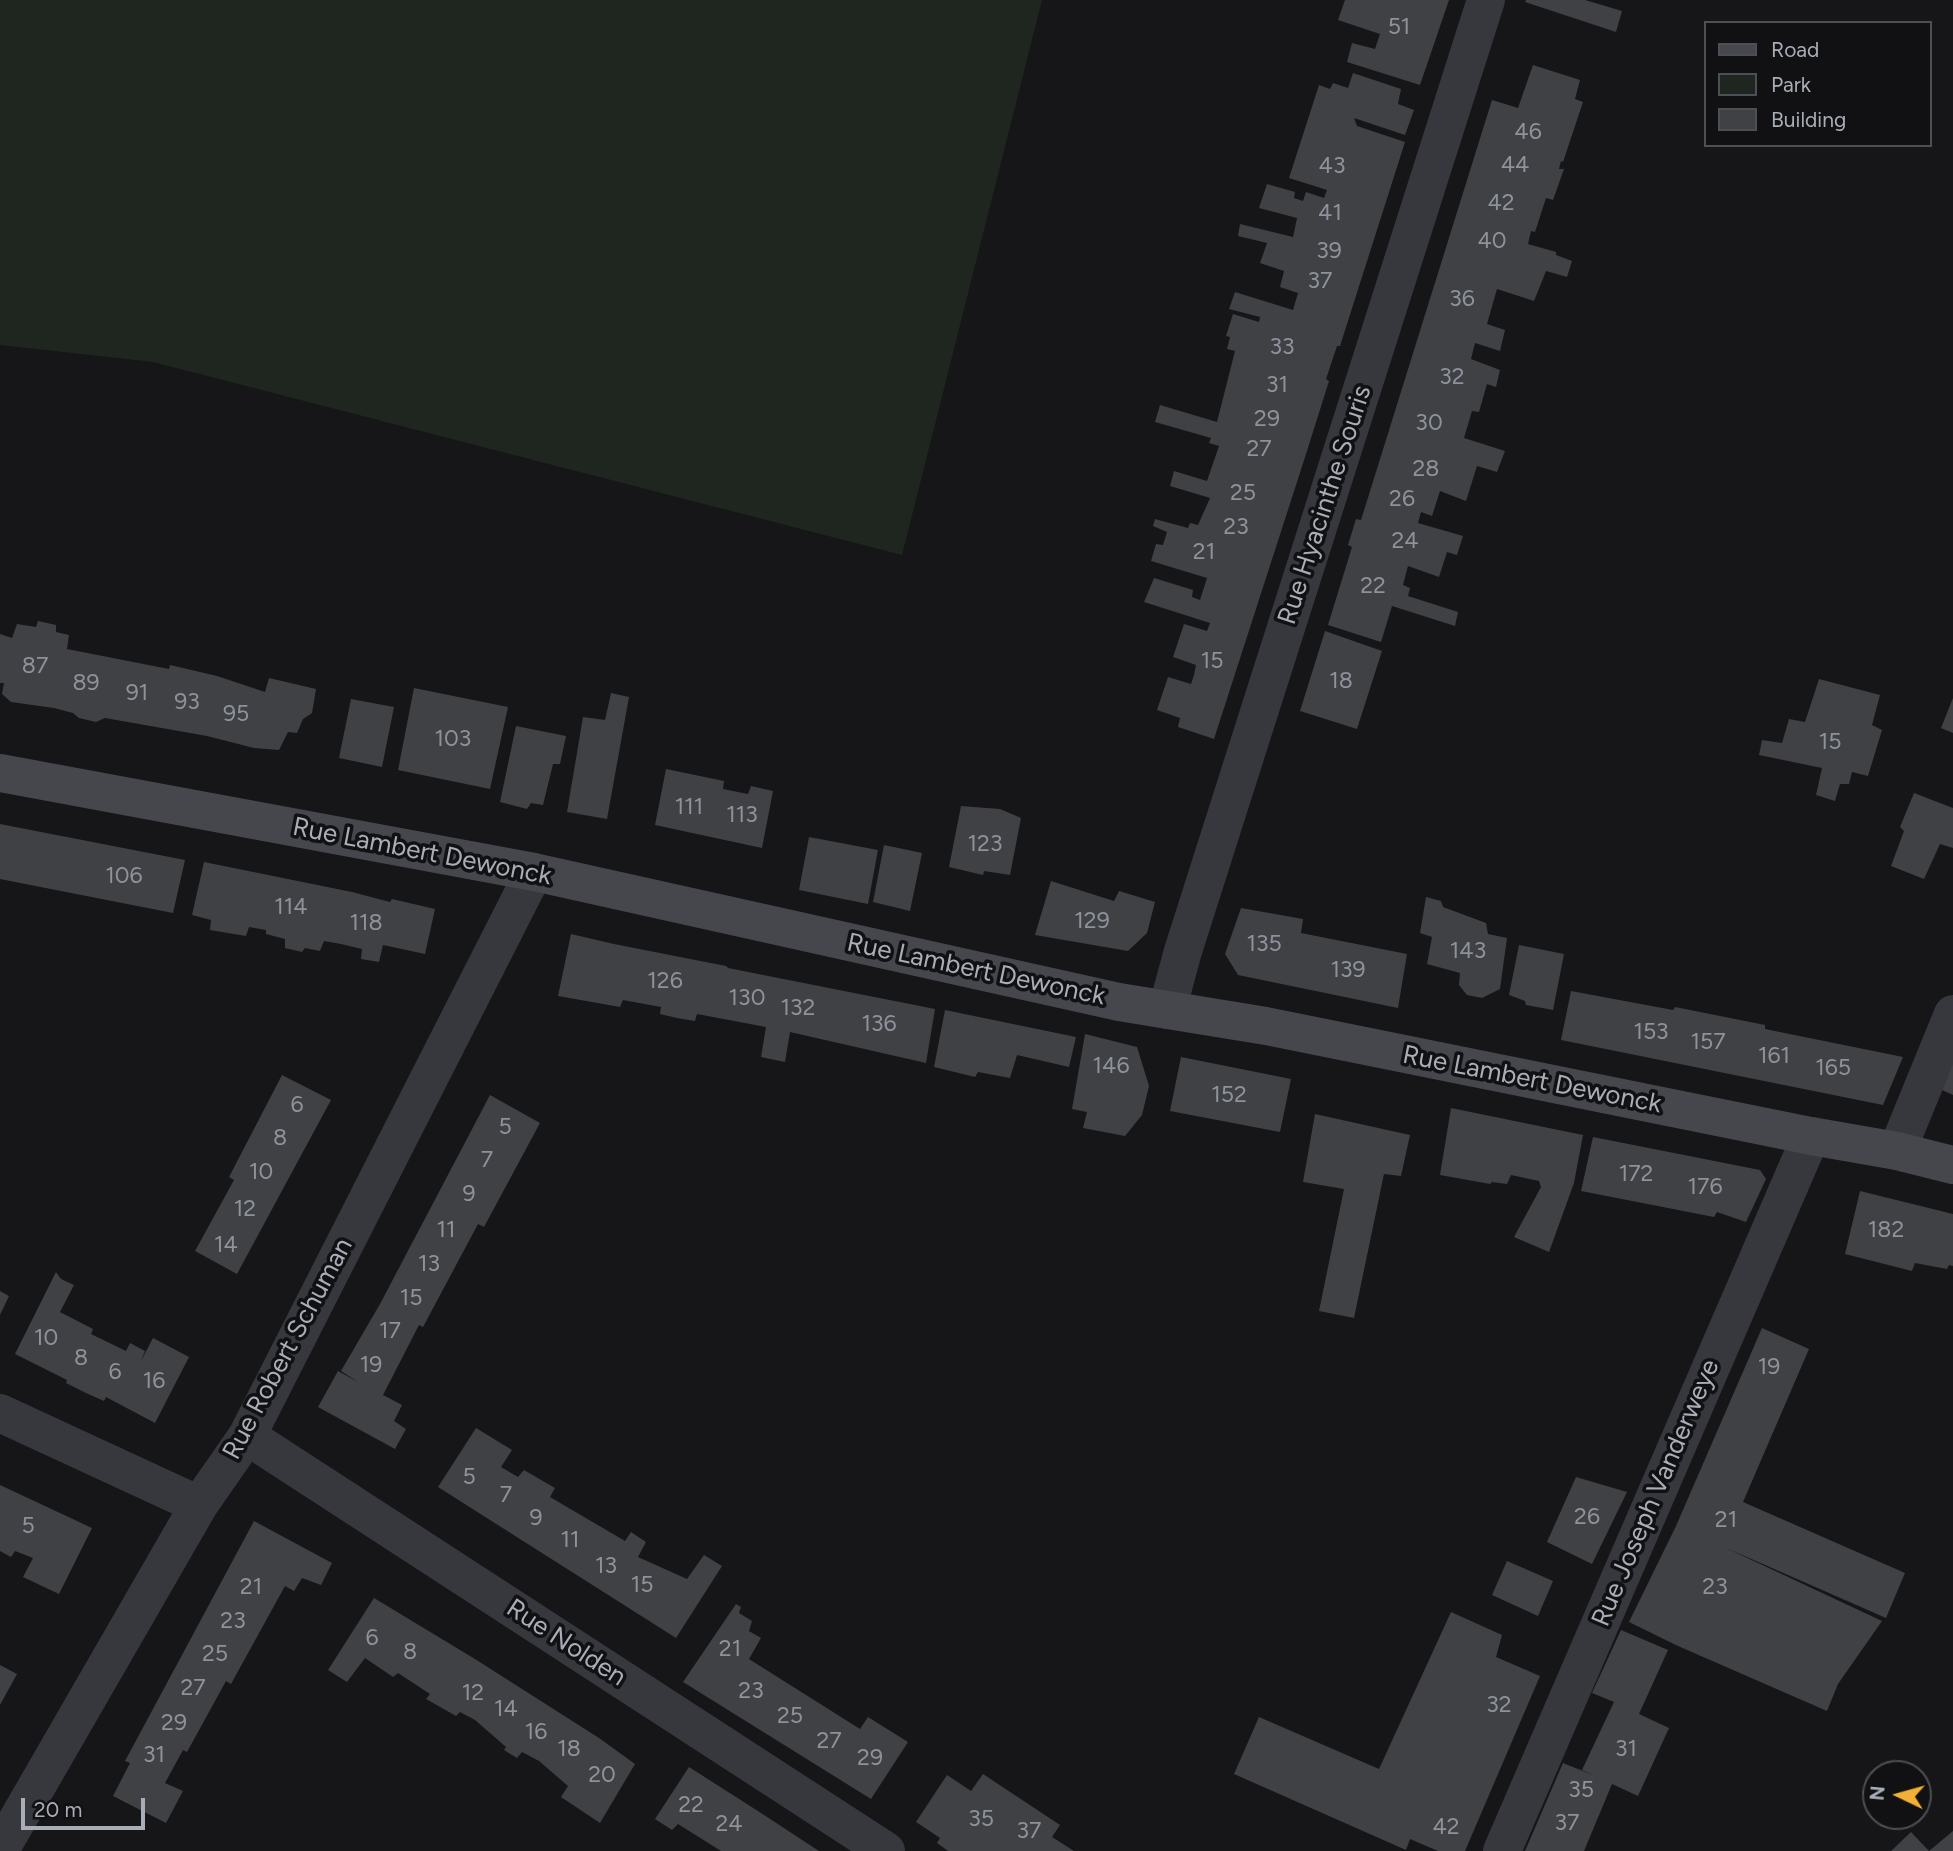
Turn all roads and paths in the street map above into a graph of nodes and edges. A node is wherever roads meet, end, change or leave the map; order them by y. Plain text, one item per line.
1 (1486, 0) edge
2 (0, 772) edge
3 (534, 872) junction
4 (1167, 1010) junction
5 (1953, 1014) edge
6 (1811, 1136) junction
7 (1897, 1150) junction
8 (1953, 1165) edge
9 (0, 1413) edge
10 (247, 1436) junction
11 (199, 1505) junction
12 (0, 1850) edge
13 (886, 1851) edge
14 (1502, 1851) edge

1 - 4 street, Rue Hyacinthe Souris
2 - 3 street, Rue Lambert Dewonck
3 - 4 street, Rue Lambert Dewonck
3 - 10 street, Rue Robert Schuman
4 - 6 street, Rue Lambert Dewonck
5 - 7 street
6 - 7 street, Rue Lambert Dewonck
6 - 14 street, Rue Joseph Vanderweye
7 - 8 street, Rue Lambert Dewonck
9 - 11 street
10 - 11 street, Rue Robert Schuman
10 - 13 street, Rue Nolden
11 - 12 street, Rue Robert Schuman

